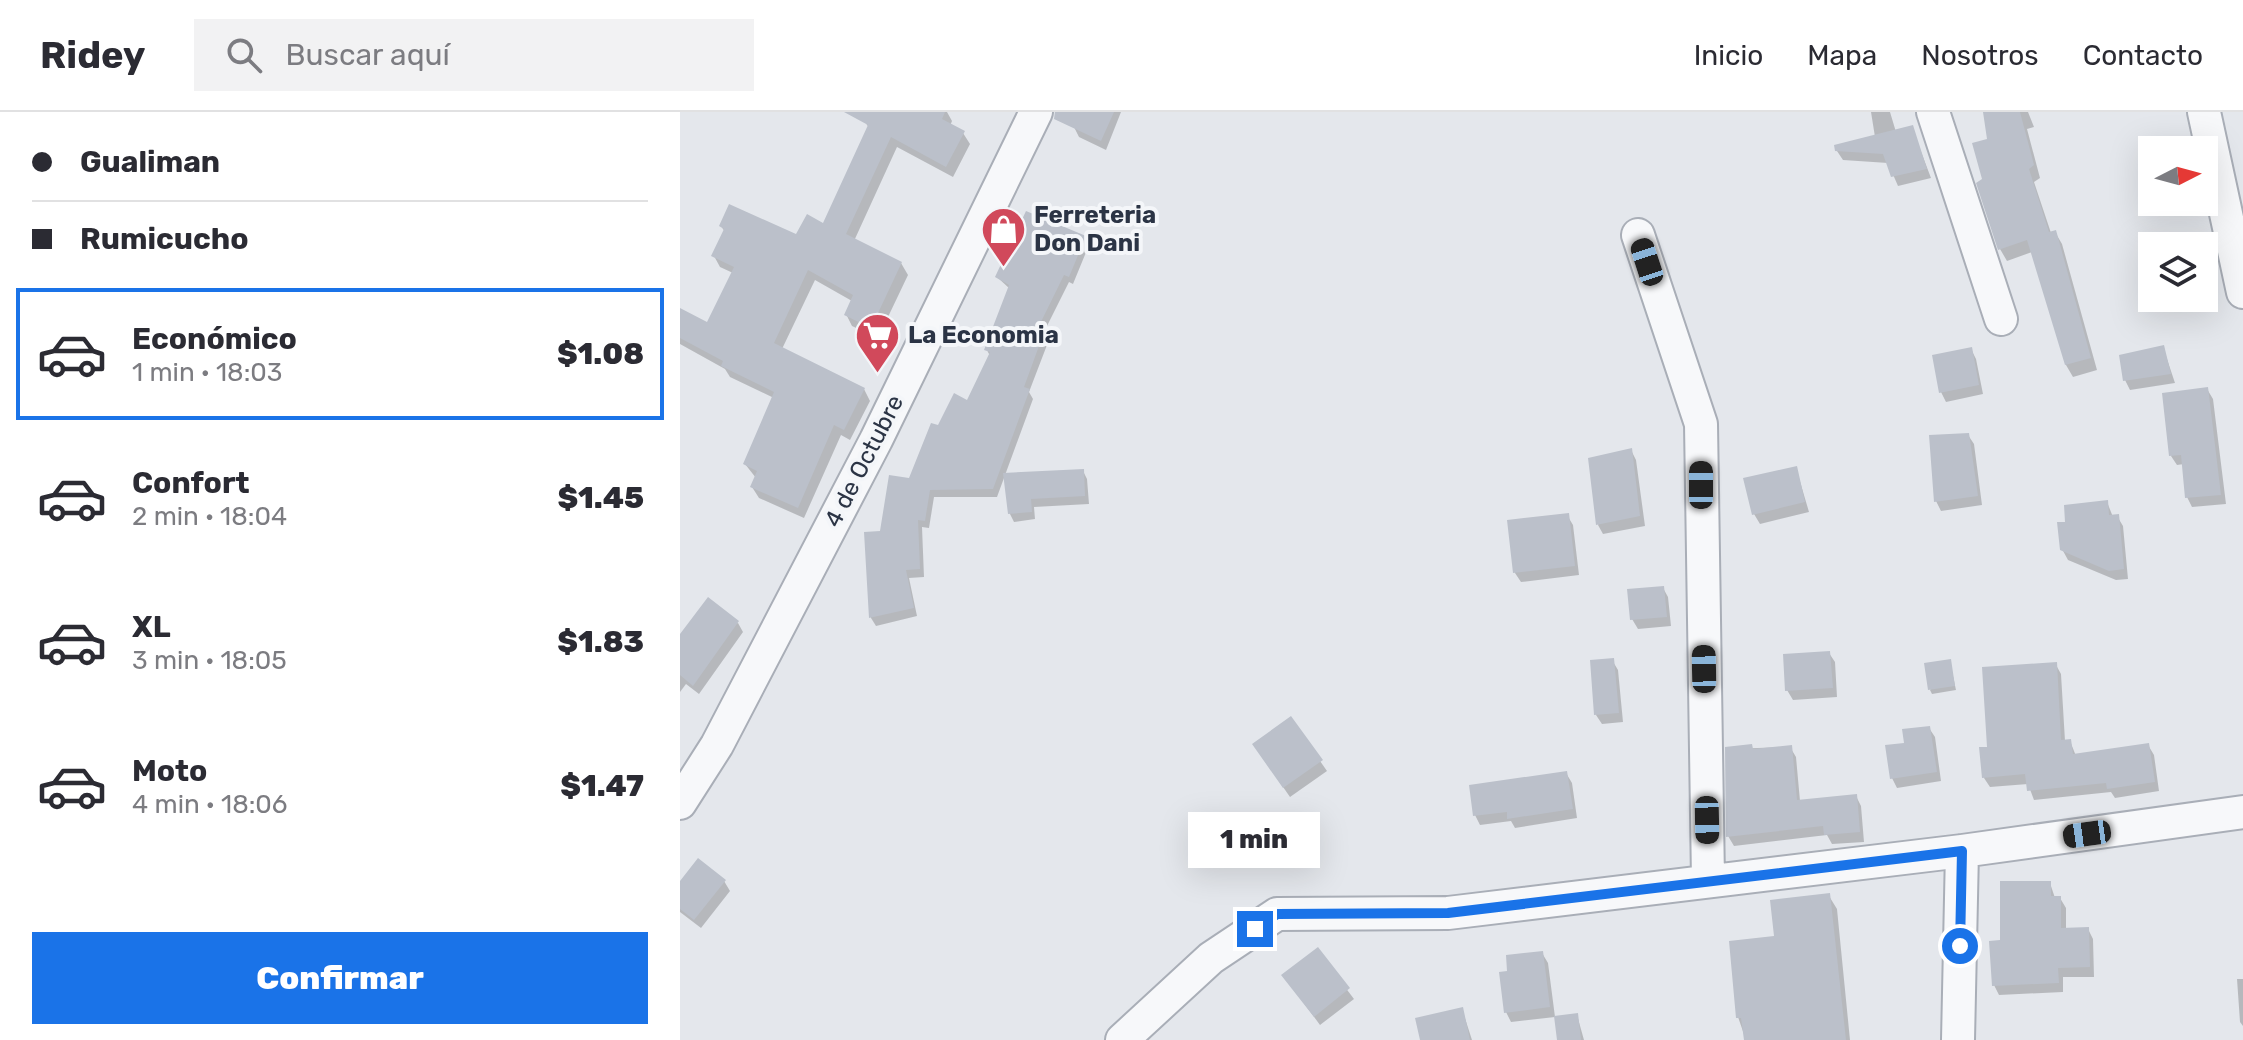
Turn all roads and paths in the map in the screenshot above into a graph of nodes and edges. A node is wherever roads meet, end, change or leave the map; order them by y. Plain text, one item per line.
1 (1036, 112) edge
2 (1933, 112) edge
3 (2204, 112) edge
4 (1638, 235) dead end
5 (2243, 292) edge
6 (2001, 319) dead end
7 (717, 745) junction
8 (680, 754) edge
9 (680, 803) edge
10 (2243, 812) edge
11 (1962, 851) junction
12 (1708, 880) junction
13 (1122, 1040) edge
14 (1958, 1040) edge

1 - 7 street, 4 de Octubre
2 - 6 street
3 - 5 street
4 - 12 street
7 - 8 street
7 - 9 street, 4 de Octubre
10 - 11 street
11 - 12 street
11 - 14 street
12 - 13 street

